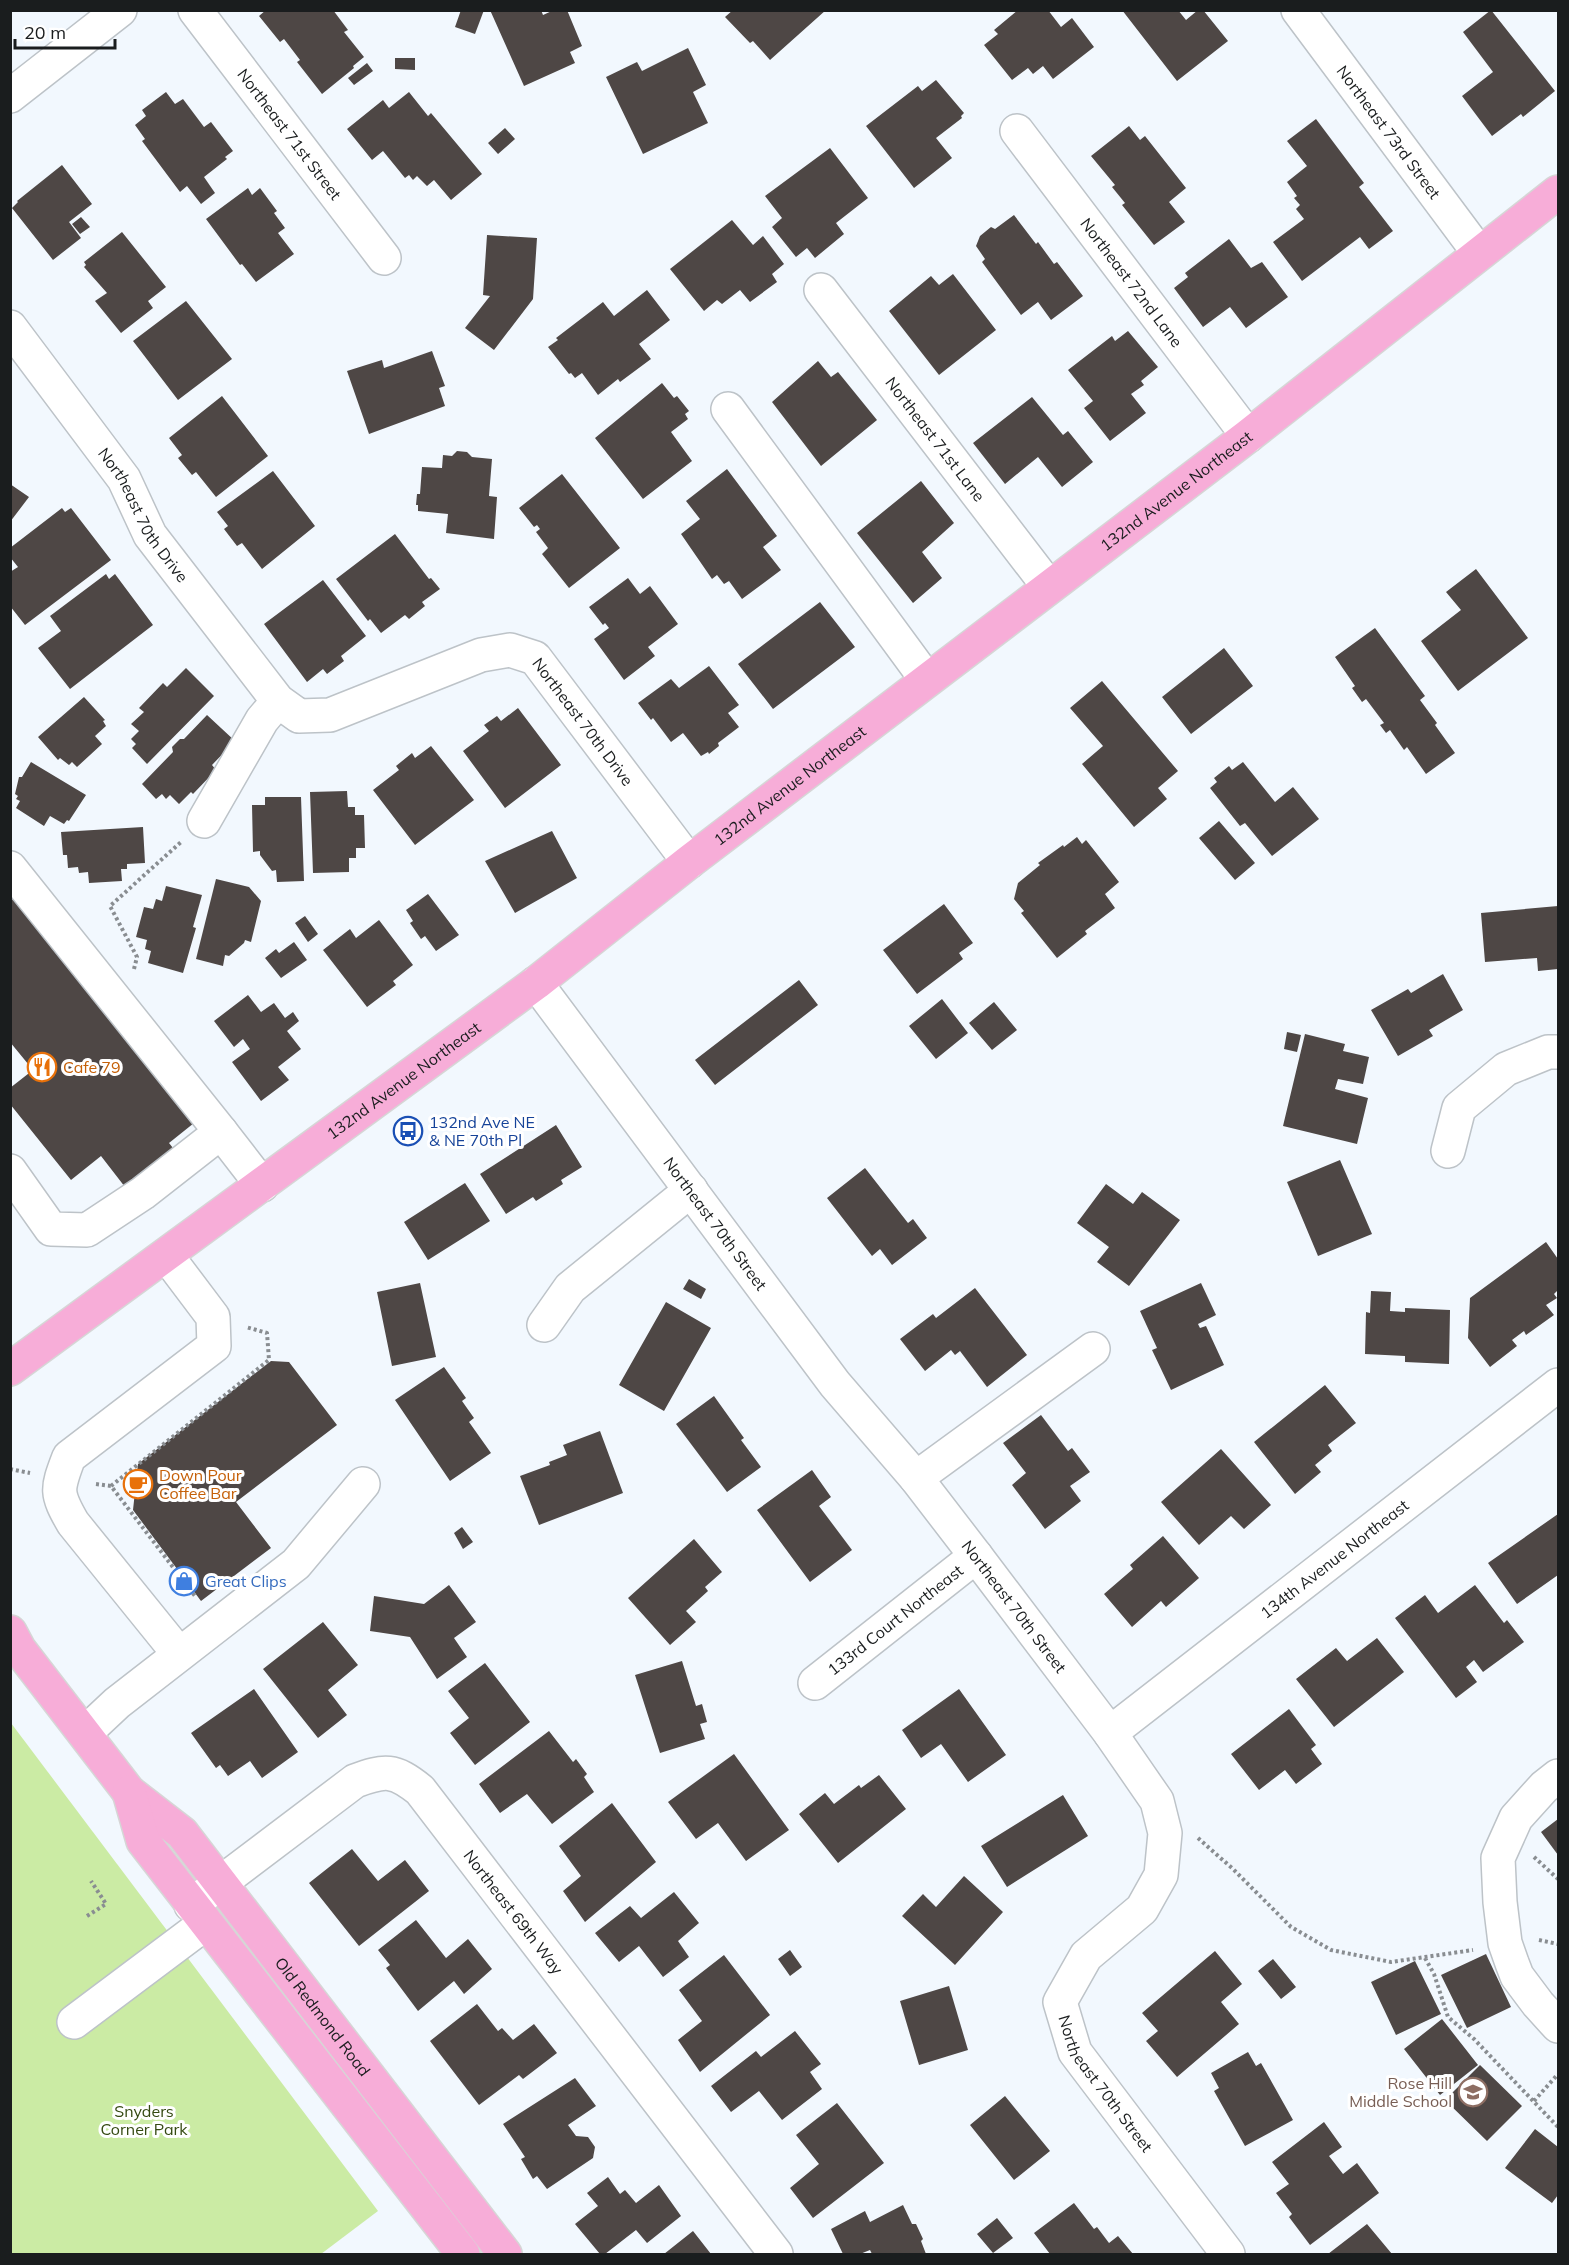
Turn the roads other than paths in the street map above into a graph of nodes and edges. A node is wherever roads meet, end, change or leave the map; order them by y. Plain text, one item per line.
1 (120, 10) edge
2 (195, 10) edge
3 (1298, 10) edge
4 (10, 96) edge
5 (1017, 131) dead end
6 (1558, 192) edge
7 (1479, 254) junction
8 (384, 258) dead end
9 (821, 290) dead end
10 (11, 330) edge
11 (729, 409) dead end
12 (1248, 436) junction
13 (1049, 587) junction
14 (927, 680) junction
15 (278, 701) junction
16 (204, 821) road end
17 (689, 862) junction
18 (10, 868) edge
19 (536, 982) junction
20 (1558, 1052) edge
21 (221, 1132) junction
22 (1448, 1150) dead end
23 (10, 1171) edge
24 (262, 1185) junction
25 (691, 1190) junction
26 (166, 1256) junction
27 (544, 1325) dead end
28 (1093, 1349) dead end
29 (11, 1368) edge
30 (1558, 1385) edge
31 (916, 1478) junction
32 (363, 1484) dead end
33 (976, 1556) junction
34 (10, 1632) edge
35 (179, 1654) junction
36 (815, 1683) dead end
37 (85, 1733) junction
38 (1110, 1733) junction
39 (1558, 1776) edge
40 (129, 1792) junction
41 (221, 1883) junction
42 (198, 1914) junction
43 (74, 2022) dead end
44 (1558, 2025) edge
45 (464, 2254) edge
46 (505, 2254) edge
47 (776, 2254) edge
48 (1228, 2254) edge

1 - 4 street
2 - 8 street, Northeast 71st Street
3 - 7 street, Northeast 73rd Street
5 - 12 street, Northeast 72nd Lane
6 - 7 main road, 132nd Avenue Northeast
7 - 12 main road, 132nd Avenue Northeast
9 - 13 street, Northeast 71st Lane
10 - 15 street, Northeast 70th Drive
11 - 14 street
12 - 13 main road, 132nd Avenue Northeast
13 - 14 main road, 132nd Avenue Northeast
14 - 17 main road, 132nd Avenue Northeast
15 - 16 street
15 - 17 street, Northeast 70th Drive
17 - 19 main road, 132nd Avenue Northeast
18 - 21 street
19 - 24 main road, 132nd Avenue Northeast
19 - 25 street, Northeast 70th Street
20 - 22 street
21 - 23 street
21 - 24 street
24 - 26 main road, 132nd Avenue Northeast
25 - 27 street
25 - 31 street, Northeast 70th Street
26 - 29 main road, 132nd Avenue Northeast
26 - 35 street
28 - 31 street
30 - 38 street, 134th Avenue Northeast
31 - 33 street, Northeast 70th Street
32 - 35 street
33 - 36 street, 133rd Court Northeast
33 - 38 street, Northeast 70th Street
34 - 37 main road, Old Redmond Road
35 - 37 street
37 - 40 main road, Old Redmond Road
38 - 48 street, Northeast 70th Street
39 - 44 street
40 - 41 main road, Old Redmond Road
40 - 42 main road, Old Redmond Road
41 - 42 street, Northeast 69th Way
41 - 46 main road, Old Redmond Road
41 - 47 street, Northeast 69th Way
42 - 43 street, Northeast 69th Way
42 - 45 main road, Old Redmond Road

